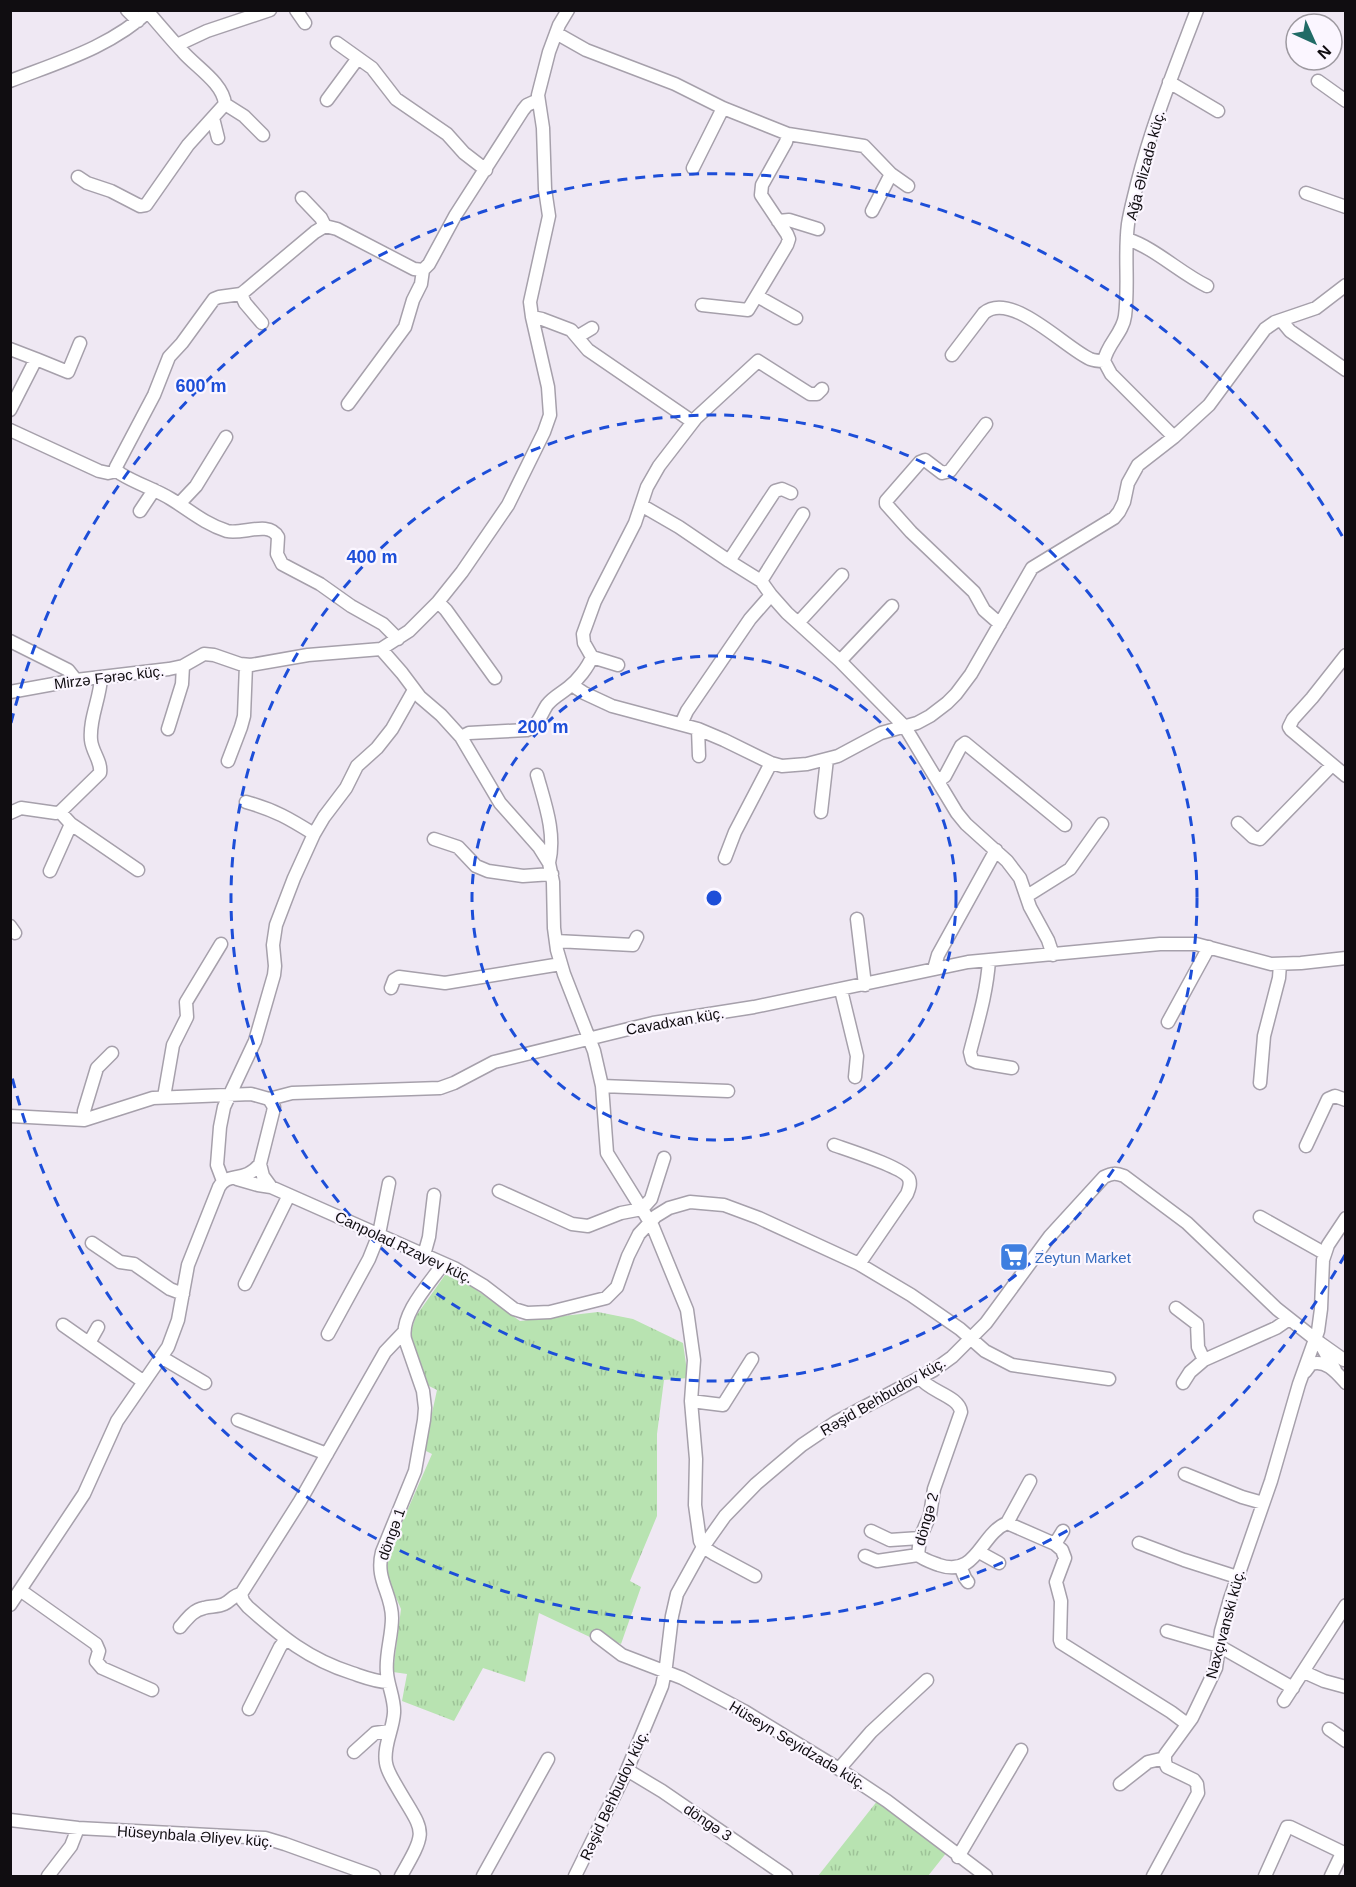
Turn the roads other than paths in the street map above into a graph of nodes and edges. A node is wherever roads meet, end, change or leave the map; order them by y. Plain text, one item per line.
1 (128, 10) edge
2 (270, 10) edge
3 (296, 10) edge
4 (568, 10) edge
5 (1197, 10) edge
6 (149, 11) edge
7 (138, 21) junction
8 (305, 23) dead end
9 (556, 33) junction
10 (337, 43) dead end
11 (177, 45) junction
12 (358, 58) junction
13 (10, 81) edge
14 (1318, 81) dead end
15 (1169, 82) junction
16 (327, 100) dead end
17 (538, 100) junction
18 (1346, 101) edge
19 (225, 104) junction
20 (723, 108) junction
21 (1218, 111) dead end
22 (213, 118) junction
23 (788, 134) junction
24 (263, 135) dead end
25 (218, 138) dead end
26 (693, 168) dead end
27 (486, 170) junction
28 (891, 174) junction
29 (78, 177) dead end
30 (908, 186) dead end
31 (1306, 193) dead end
32 (302, 198) dead end
33 (1346, 207) edge
34 (872, 211) dead end
35 (778, 221) junction
36 (325, 226) junction
37 (818, 229) dead end
38 (1127, 239) junction
39 (423, 270) junction
40 (1346, 285) edge
41 (1207, 286) dead end
42 (241, 294) junction
43 (758, 296) junction
44 (702, 305) dead end
45 (532, 317) junction
46 (795, 318) dead end
47 (1281, 320) junction
48 (262, 322) dead end
49 (592, 328) dead end
50 (577, 337) junction
51 (80, 343) dead end
52 (10, 349) edge
53 (952, 355) dead end
54 (36, 359) junction
55 (1104, 361) junction
56 (1346, 370) edge
57 (822, 389) dead end
58 (348, 404) dead end
59 (10, 410) edge
60 (693, 422) junction
61 (986, 424) dead end
62 (10, 430) edge
63 (226, 437) dead end
64 (1174, 437) junction
65 (117, 471) junction
66 (154, 489) junction
67 (791, 493) dead end
68 (179, 504) junction
69 (641, 505) junction
70 (140, 511) dead end
71 (804, 514) dead end
72 (729, 561) junction
73 (842, 575) dead end
74 (761, 581) junction
75 (771, 595) junction
76 (438, 602) junction
77 (892, 606) dead end
78 (798, 623) junction
79 (1000, 624) junction
80 (398, 639) junction
81 (10, 641) edge
82 (381, 649) junction
83 (1346, 655) edge
84 (592, 657) junction
85 (840, 661) junction
86 (618, 664) dead end
87 (246, 665) junction
88 (183, 666) junction
89 (101, 678) junction
90 (495, 678) dead end
91 (75, 680) junction
92 (572, 685) junction
93 (414, 690) junction
94 (10, 692) edge
95 (681, 724) junction
96 (905, 727) junction
97 (168, 729) dead end
98 (698, 729) junction
99 (461, 737) junction
100 (699, 756) dead end
101 (827, 759) junction
102 (228, 761) dead end
103 (771, 763) junction
104 (1332, 765) junction
105 (537, 775) dead end
106 (1346, 776) edge
107 (938, 781) junction
108 (246, 802) dead end
109 (60, 812) junction
110 (821, 812) dead end
111 (10, 813) edge
112 (1238, 823) dead end
113 (71, 824) junction
114 (1102, 824) dead end
115 (1065, 825) dead end
116 (314, 834) junction
117 (434, 838) dead end
118 (996, 850) junction
119 (725, 858) dead end
120 (551, 869) junction
121 (138, 870) dead end
122 (50, 871) dead end
123 (1027, 896) junction
124 (857, 918) dead end
125 (638, 937) dead end
126 (556, 941) junction
127 (221, 944) dead end
128 (1209, 947) junction
129 (1053, 955) junction
130 (1346, 958) edge
131 (989, 960) junction
132 (561, 964) junction
133 (1280, 964) junction
134 (934, 969) junction
135 (865, 985) junction
136 (391, 988) dead end
137 (841, 990) junction
138 (267, 998) junction
139 (281, 1001) dead end
140 (1168, 1022) dead end
141 (590, 1037) junction
142 (112, 1053) dead end
143 (1012, 1068) dead end
144 (855, 1077) dead end
145 (1260, 1083) dead end
146 (602, 1086) junction
147 (728, 1090) dead end
148 (228, 1095) junction
149 (164, 1097) junction
150 (269, 1099) junction
151 (1346, 1100) edge
152 (10, 1116) edge
153 (84, 1120) junction
154 (834, 1145) dead end
155 (1306, 1146) dead end
156 (664, 1158) dead end
157 (260, 1164) junction
158 (229, 1180) junction
159 (389, 1183) dead end
160 (271, 1187) junction
161 (499, 1191) dead end
162 (289, 1195) junction
163 (434, 1195) dead end
164 (642, 1209) junction
165 (1260, 1217) dead end
166 (1346, 1218) edge
167 (650, 1221) junction
168 (379, 1234) junction
169 (92, 1243) dead end
170 (1324, 1253) junction
171 (424, 1255) junction
172 (444, 1264) junction
173 (859, 1264) junction
174 (246, 1284) dead end
175 (183, 1294) junction
176 (1176, 1308) dead end
177 (1289, 1319) junction
178 (63, 1325) dead end
179 (98, 1327) dead end
180 (404, 1332) junction
181 (328, 1334) dead end
182 (970, 1339) junction
183 (1317, 1341) junction
184 (89, 1343) junction
185 (161, 1357) junction
186 (752, 1359) dead end
187 (1204, 1360) junction
188 (1341, 1367) edge
189 (1303, 1374) junction
190 (920, 1378) junction
191 (1109, 1379) dead end
192 (144, 1382) junction
193 (205, 1383) dead end
194 (1183, 1383) dead end
195 (1346, 1383) edge
196 (691, 1401) junction
197 (238, 1420) dead end
198 (327, 1454) junction
199 (1185, 1474) dead end
200 (1030, 1481) dead end
201 (1263, 1503) junction
202 (1007, 1523) junction
203 (1063, 1530) dead end
204 (871, 1531) dead end
205 (920, 1538) junction
206 (1139, 1543) dead end
207 (1055, 1544) junction
208 (703, 1547) junction
209 (979, 1552) junction
210 (918, 1555) junction
211 (865, 1556) dead end
212 (999, 1563) dead end
213 (960, 1566) junction
214 (755, 1576) dead end
215 (1237, 1576) junction
216 (968, 1582) dead end
217 (20, 1590) junction
218 (241, 1594) junction
219 (10, 1605) edge
220 (1346, 1605) edge
221 (180, 1627) dead end
222 (1167, 1631) dead end
223 (597, 1636) dead end
224 (286, 1640) junction
225 (1219, 1646) junction
226 (1304, 1671) junction
227 (665, 1672) junction
228 (927, 1680) dead end
229 (388, 1682) junction
230 (1346, 1687) edge
231 (1293, 1688) junction
232 (152, 1690) dead end
233 (1284, 1701) dead end
234 (249, 1709) dead end
235 (1187, 1724) junction
236 (1329, 1729) dead end
237 (390, 1731) junction
238 (1346, 1741) edge
239 (1021, 1750) dead end
240 (354, 1752) dead end
241 (1164, 1758) junction
242 (548, 1759) dead end
243 (839, 1769) junction
244 (627, 1770) junction
245 (1120, 1784) dead end
246 (10, 1820) edge
247 (78, 1828) junction
248 (1344, 1854) edge
249 (958, 1857) junction
250 (366, 1875) edge
251 (48, 1876) edge
252 (401, 1876) edge
253 (483, 1876) edge
254 (575, 1876) edge
255 (786, 1876) edge
256 (986, 1876) edge
257 (1153, 1876) edge
258 (1265, 1876) edge
259 (1331, 1876) edge

1 - 7 street
2 - 11 street
3 - 8 street
4 - 9 street
5 - 15 street, Ağa Əlizadə küç.
6 - 7 street
6 - 11 street
7 - 13 street
9 - 17 street
9 - 20 street
10 - 12 street
11 - 19 street
12 - 16 street
12 - 27 street
14 - 18 street
15 - 21 street
15 - 38 street, Ağa Əlizadə küç.
17 - 27 street
17 - 45 street
19 - 22 street
19 - 24 street
20 - 23 street
20 - 26 street
22 - 25 street
22 - 29 street
23 - 28 street
23 - 35 street
27 - 39 street
28 - 30 street
28 - 34 street
31 - 33 street
32 - 36 street
35 - 37 street
35 - 43 street
36 - 39 street
36 - 42 street
38 - 41 street
38 - 55 street, Ağa Əlizadə küç.
39 - 58 street
40 - 47 street
42 - 48 street
42 - 65 street
43 - 44 street
43 - 46 street
45 - 50 street
45 - 76 street
47 - 56 street
47 - 64 street
49 - 50 street
50 - 60 street
51 - 54 street
52 - 54 street
53 - 55 street
54 - 59 street
55 - 64 street
57 - 60 street
60 - 69 street
61 - 79 street
62 - 65 street
63 - 68 street
64 - 79 street
65 - 66 street
66 - 68 street
66 - 70 street
67 - 72 street
68 - 80 street
69 - 72 street
69 - 84 street
71 - 74 street
72 - 74 street
73 - 78 street
74 - 75 street
75 - 78 street
75 - 95 street
76 - 80 street
76 - 90 street
77 - 85 street
78 - 85 street
79 - 96 street
80 - 82 street
81 - 91 street
82 - 87 street, Mirzə Fərəc küç.
82 - 93 street
83 - 104 street
84 - 86 street
84 - 92 street
85 - 96 street
87 - 88 street, Mirzə Fərəc küç.
87 - 102 street
88 - 89 street, Mirzə Fərəc küç.
88 - 97 street
89 - 91 street, Mirzə Fərəc küç.
89 - 109 street
91 - 94 street, Mirzə Fərəc küç.
92 - 95 street
92 - 99 street
93 - 99 street
93 - 116 street
95 - 98 street
96 - 101 street
96 - 107 street
98 - 100 street
98 - 103 street
99 - 120 street
101 - 103 street
101 - 110 street
103 - 119 street
104 - 106 street
104 - 112 street
105 - 120 street
107 - 115 street
107 - 118 street
108 - 116 street
109 - 111 street
109 - 113 street
113 - 121 street
113 - 122 street
114 - 123 street
116 - 138 street
117 - 120 street
118 - 123 street
118 - 134 street
120 - 126 street
123 - 129 street
124 - 135 street
125 - 126 street
126 - 132 street
127 - 149 street
128 - 129 street, Cavadxan küç.
128 - 133 street, Cavadxan küç.
128 - 140 street
129 - 131 street, Cavadxan küç.
130 - 133 street, Cavadxan küç.
131 - 134 street, Cavadxan küç.
131 - 143 street
132 - 136 street
132 - 141 street
133 - 145 street
134 - 135 street, Cavadxan küç.
135 - 137 street, Cavadxan küç.
137 - 141 street, Cavadxan küç.
137 - 144 street
138 - 139 street
138 - 148 street
141 - 146 street
141 - 150 street, Cavadxan küç.
142 - 153 street
146 - 147 street
146 - 164 street
148 - 149 street, Cavadxan küç.
148 - 150 street, Cavadxan küç.
148 - 158 street
149 - 153 street, Cavadxan küç.
150 - 157 street
151 - 155 street
152 - 153 street, Cavadxan küç.
154 - 173 street
156 - 164 street
157 - 158 street
157 - 160 street
158 - 160 street, Canpolad Rzayev küç.
158 - 175 street
159 - 168 street
160 - 162 street, Canpolad Rzayev küç.
161 - 164 street
162 - 168 street, Canpolad Rzayev küç.
162 - 174 street
163 - 171 street
164 - 167 street
165 - 170 street
166 - 170 street
167 - 172 street, Canpolad Rzayev küç.
167 - 173 street, Canpolad Rzayev küç.
167 - 196 street
168 - 171 street, Canpolad Rzayev küç.
168 - 181 street
169 - 175 street
170 - 183 street, Naxçıvanski küç.
171 - 172 street, Canpolad Rzayev küç.
172 - 180 street
173 - 182 street, Canpolad Rzayev küç.
175 - 185 street
176 - 187 street
177 - 182 street, Rəşid Behbudov küç.
177 - 183 street, Rəşid Behbudov küç.
177 - 187 street
178 - 184 street
179 - 184 street
180 - 198 street
180 - 229 street, döngə 1
182 - 190 street, Rəşid Behbudov küç.
182 - 191 street, Canpolad Rzayev küç.
183 - 188 street, Rəşid Behbudov küç.
183 - 189 street, Naxçıvanski küç.
184 - 192 street
185 - 192 street
185 - 193 street
186 - 196 street
187 - 194 street
188 - 189 street
188 - 195 street, Rəşid Behbudov küç.
189 - 201 street, Naxçıvanski küç.
190 - 205 street, döngə 2
190 - 208 street, Rəşid Behbudov küç.
192 - 217 street
196 - 208 street
197 - 198 street
198 - 218 street
199 - 201 street
200 - 202 street
201 - 215 street, Naxçıvanski küç.
202 - 207 street
202 - 209 street
203 - 207 street
204 - 205 street
205 - 210 street, döngə 2
206 - 215 street
207 - 235 street
208 - 214 street
208 - 227 street, Rəşid Behbudov küç.
209 - 212 street
209 - 213 street
210 - 211 street
210 - 213 street, döngə 2
213 - 216 street
215 - 225 street, Naxçıvanski küç.
217 - 219 street
217 - 232 street
218 - 221 street
218 - 224 street
220 - 226 street
222 - 225 street
223 - 227 street, Hüseyn Seyidzadə küç.
224 - 229 street
224 - 234 street
225 - 231 street
225 - 235 street, Naxçıvanski küç.
226 - 230 street
226 - 231 street
227 - 243 street, Hüseyn Seyidzadə küç.
227 - 244 street, Rəşid Behbudov küç.
228 - 243 street
229 - 237 street, döngə 1
231 - 233 street
235 - 241 street, Naxçıvanski küç.
236 - 238 street
237 - 240 street
237 - 252 street, döngə 1
239 - 249 street
241 - 245 street
241 - 257 street
242 - 253 street
243 - 249 street, Hüseyn Seyidzadə küç.
244 - 254 street, Rəşid Behbudov küç.
244 - 255 street, döngə 3
246 - 247 street, Hüseynbala Əliyev küç.
247 - 250 street, Hüseynbala Əliyev küç.
247 - 251 street
248 - 258 street
248 - 259 street
249 - 256 street, Hüseyn Seyidzadə küç.

